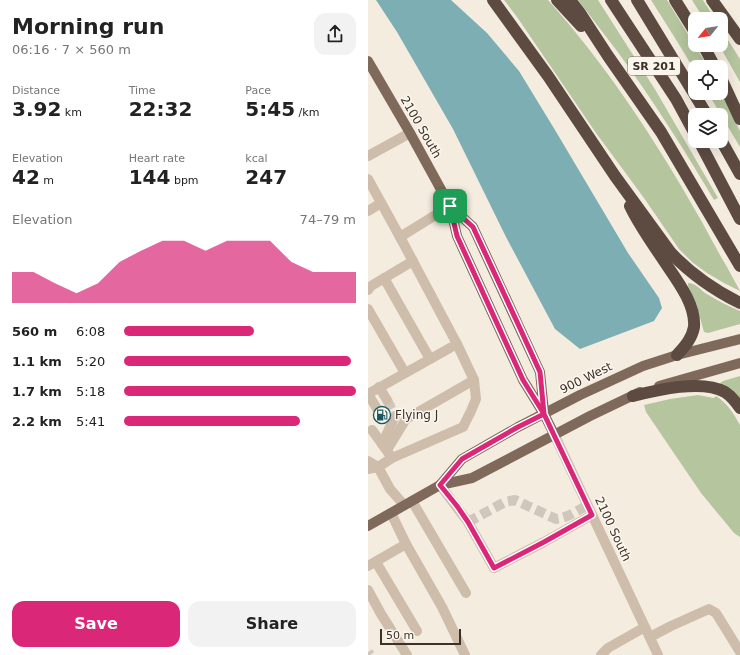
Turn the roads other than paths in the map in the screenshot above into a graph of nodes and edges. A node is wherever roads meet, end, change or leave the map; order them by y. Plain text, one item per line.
1 (493, 0) edge
2 (557, 0) edge
3 (570, 0) edge
4 (611, 0) edge
5 (637, 0) edge
6 (675, 0) edge
7 (712, 0) edge
8 (720, 0) edge
9 (578, 16) junction
10 (688, 21) edge
11 (740, 36) edge
12 (740, 39) edge
13 (368, 61) edge
14 (728, 93) edge
15 (703, 108) edge
16 (740, 119) edge
17 (688, 121) edge
18 (410, 132) junction
19 (703, 148) edge
20 (725, 148) edge
21 (368, 156) edge
22 (740, 174) edge
23 (615, 176) junction
24 (368, 179) edge
25 (381, 203) junction
26 (450, 206) junction
27 (368, 211) edge
28 (740, 219) edge
29 (400, 236) junction
30 (413, 261) junction
31 (738, 264) edge
32 (384, 278) junction
33 (368, 290) edge
34 (740, 303) edge
35 (368, 309) edge
36 (740, 339) edge
37 (457, 344) junction
38 (677, 355) junction
39 (430, 359) junction
40 (740, 363) edge
41 (405, 373) junction
42 (474, 380) junction
43 (379, 387) junction
44 (368, 394) edge
45 (632, 396) junction
46 (387, 400) tunnel mouth
47 (376, 407) tunnel mouth
48 (740, 408) edge
49 (544, 414) junction
50 (395, 416) tunnel mouth
51 (385, 422) tunnel mouth
52 (370, 434) edge
53 (554, 434) junction
54 (387, 451) junction
55 (368, 461) edge
56 (373, 468) edge
57 (440, 485) junction
58 (408, 503) junction
59 (391, 513) junction
60 (592, 515) junction
61 (368, 526) edge
62 (406, 544) junction
63 (372, 564) edge
64 (368, 590) edge
65 (466, 593) dead end
66 (645, 627) junction
67 (417, 631) dead end
68 (650, 637) junction
69 (740, 652) edge
70 (407, 655) edge
71 (465, 655) edge
72 (601, 655) edge
73 (658, 655) edge

1 - 23 highway
2 - 9 highway
3 - 9 highway
4 - 17 highway, SR 201
5 - 15 highway, SR 201
6 - 10 highway
7 - 12 highway
8 - 11 highway
9 - 31 highway
13 - 18 main road, 2100 South
14 - 16 highway
18 - 21 street
18 - 26 main road, 2100 South
19 - 28 highway
20 - 22 highway
23 - 34 highway
23 - 38 highway
24 - 25 street
25 - 27 street
25 - 29 street
26 - 29 street
26 - 49 main road, 2100 South
26 - 49 main road, 2100 South
29 - 30 street
30 - 32 street
30 - 37 street
32 - 33 street
32 - 39 street
35 - 41 street
36 - 38 main road, 900 West
37 - 39 street
37 - 42 street
38 - 49 main road, 900 West
39 - 41 street
40 - 45 main road, 900 West
41 - 43 street
42 - 54 street
42 - 54 street
43 - 44 street
43 - 46 street
44 - 47 street
45 - 48 highway
45 - 53 main road, 900 West
49 - 53 main road, 2100 South
49 - 57 main road, 900 West
50 - 54 street
51 - 54 street
52 - 54 street
53 - 57 main road, 900 West
53 - 60 street, 2100 South
54 - 56 street
55 - 56 street
56 - 58 street
57 - 58 main road, 900 West
57 - 60 street
58 - 59 main road, 900 West
58 - 65 street
59 - 61 main road, 900 West
59 - 62 street
60 - 66 street, 2100 South
62 - 63 street
62 - 71 street
63 - 67 street
64 - 70 street
66 - 68 street, 2100 South
66 - 72 street
68 - 69 street
68 - 73 street, 2100 South

